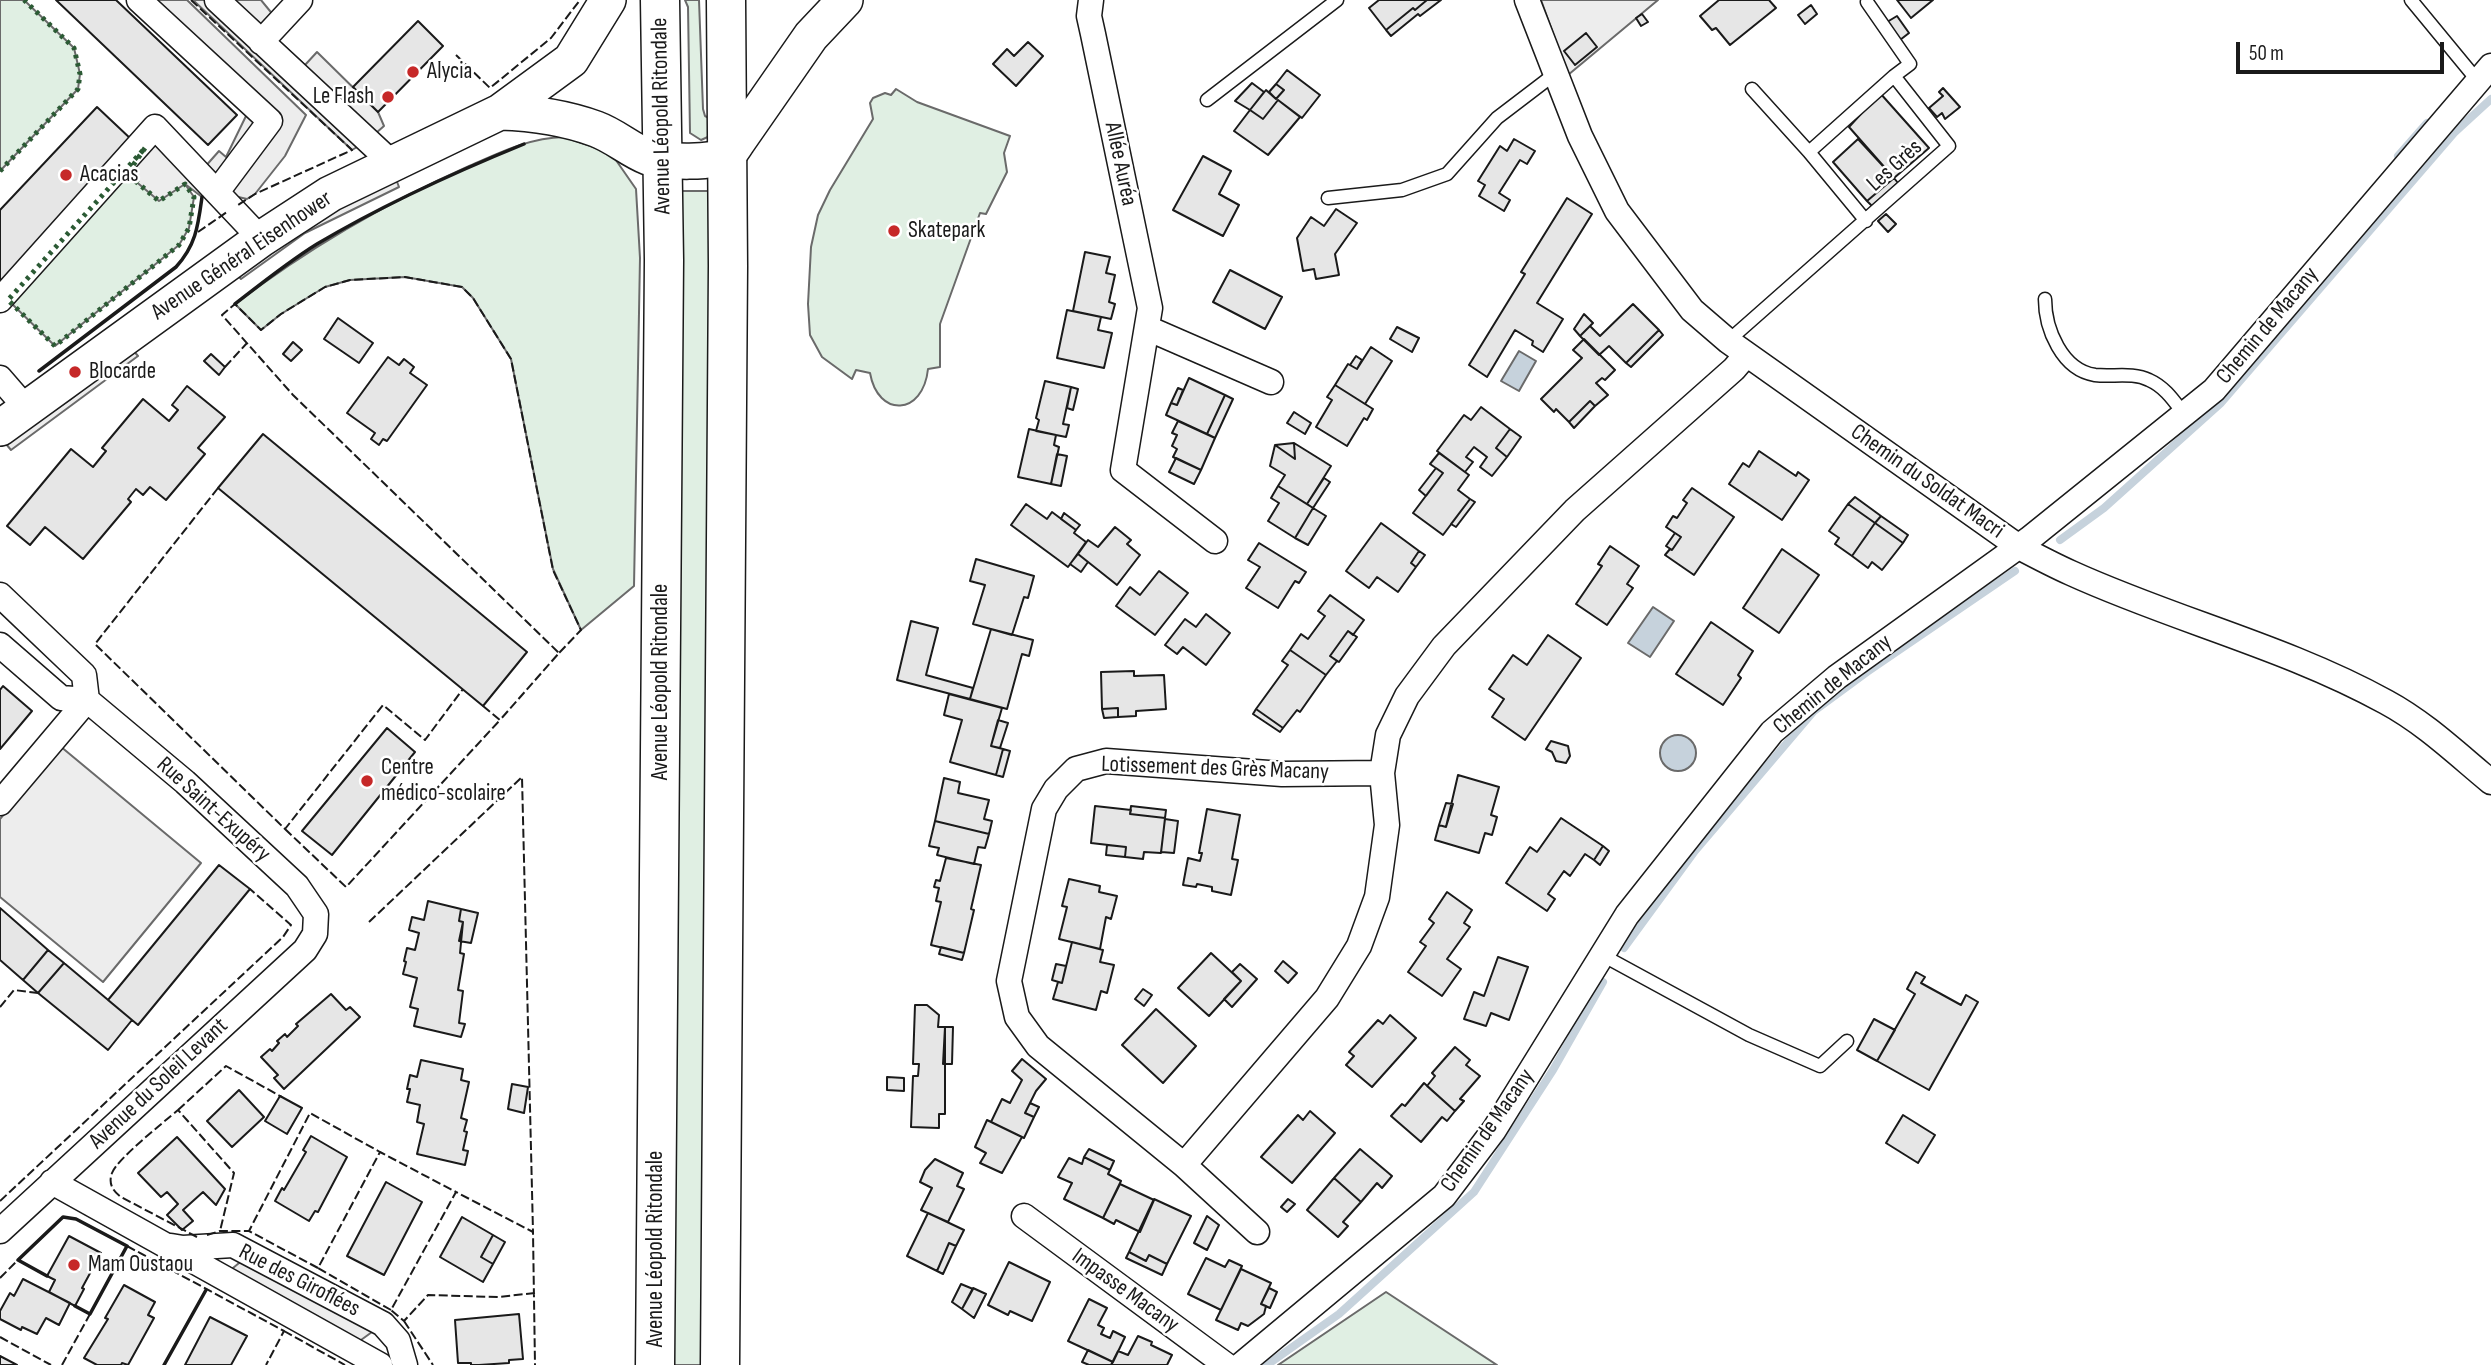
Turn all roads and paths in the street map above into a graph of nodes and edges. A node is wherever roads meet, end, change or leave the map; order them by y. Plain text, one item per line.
1 (139, 0) edge
2 (216, 0) edge
3 (300, 0) edge
4 (608, 0) edge
5 (660, 0) edge
6 (726, 0) edge
7 (845, 0) edge
8 (1091, 0) edge
9 (1337, 0) edge
10 (1527, 0) edge
11 (2412, 0) edge
12 (1867, 2) edge
13 (261, 42) junction
14 (1556, 73) junction
15 (2484, 73) edge
16 (1894, 76) junction
17 (1752, 89) dead end
18 (1207, 100) dead end
19 (500, 112) junction
20 (1809, 152) junction
21 (728, 154) junction
22 (663, 160) junction
23 (392, 163) junction
24 (217, 192) junction
25 (1328, 198) dead end
26 (1866, 220) junction
27 (261, 239) junction
28 (2045, 299) dead end
29 (0, 300) edge
30 (1147, 328) junction
31 (1737, 348) junction
32 (0, 378) edge
33 (1271, 382) dead end
34 (2184, 414) junction
35 (13, 418) edge
36 (1215, 541) dead end
37 (2019, 547) junction
38 (2, 602) edge
39 (0, 645) edge
40 (88, 700) junction
41 (1382, 773) junction
42 (2491, 782) edge
43 (0, 803) edge
44 (315, 934) joint
45 (1602, 955) junction
46 (1847, 1041) dead end
47 (1184, 1165) junction
48 (52, 1182) junction
49 (1024, 1216) dead end
50 (0, 1231) edge
51 (1257, 1232) dead end
52 (166, 1245) junction
53 (380, 1365) edge
54 (405, 1365) edge
55 (655, 1365) edge
56 (720, 1365) edge
57 (1226, 1365) edge
58 (1241, 1365) edge

1 - 24 street
2 - 13 street
3 - 13 street
4 - 19 street, Avenue Général Eisenhower
5 - 22 highway, Avenue Léopold Ritondale
6 - 21 highway
7 - 21 street
8 - 30 street, Allée Auréa
9 - 18 lane
10 - 14 street, Chemin du Soldat Macri
11 - 15 lane
12 - 16 lane
13 - 23 street
14 - 25 lane
14 - 31 street, Chemin du Soldat Macri
15 - 34 street, Chemin de Macany
16 - 20 lane
16 - 26 lane, Les Grès
17 - 20 lane, Les Grès
19 - 22 street
19 - 23 street, Avenue Général Eisenhower
20 - 26 lane, Les Grès
21 - 22 street
21 - 56 highway
22 - 55 highway, Avenue Léopold Ritondale
23 - 27 street, Avenue Général Eisenhower
24 - 27 street
24 - 29 street
26 - 31 lane, Les Grès
27 - 35 street, Avenue Général Eisenhower
28 - 34 lane
30 - 33 street
30 - 36 street, Allée Auréa
31 - 37 street, Chemin du Soldat Macri
31 - 41 street
32 - 35 street
34 - 37 street, Chemin de Macany
37 - 42 street, Chemin du Soldat Macri
37 - 45 street, Chemin de Macany
38 - 40 street
39 - 40 street, Rue Saint-Exupéry
40 - 43 street
40 - 44 street, Rue Saint-Exupéry
41 - 47 street
41 - 47 street, Lotissement des Grès Macany
44 - 48 street, Avenue du Soleil Levant
45 - 46 lane
45 - 58 street, Chemin de Macany
47 - 51 street, Lotissement des Grès Macany
48 - 50 street, Avenue du Soleil Levant
48 - 52 street, Rue des Giroflées
49 - 57 street, Impasse Macany
52 - 53 street, Rue des Giroflées
52 - 54 street, Rue des Giroflées

